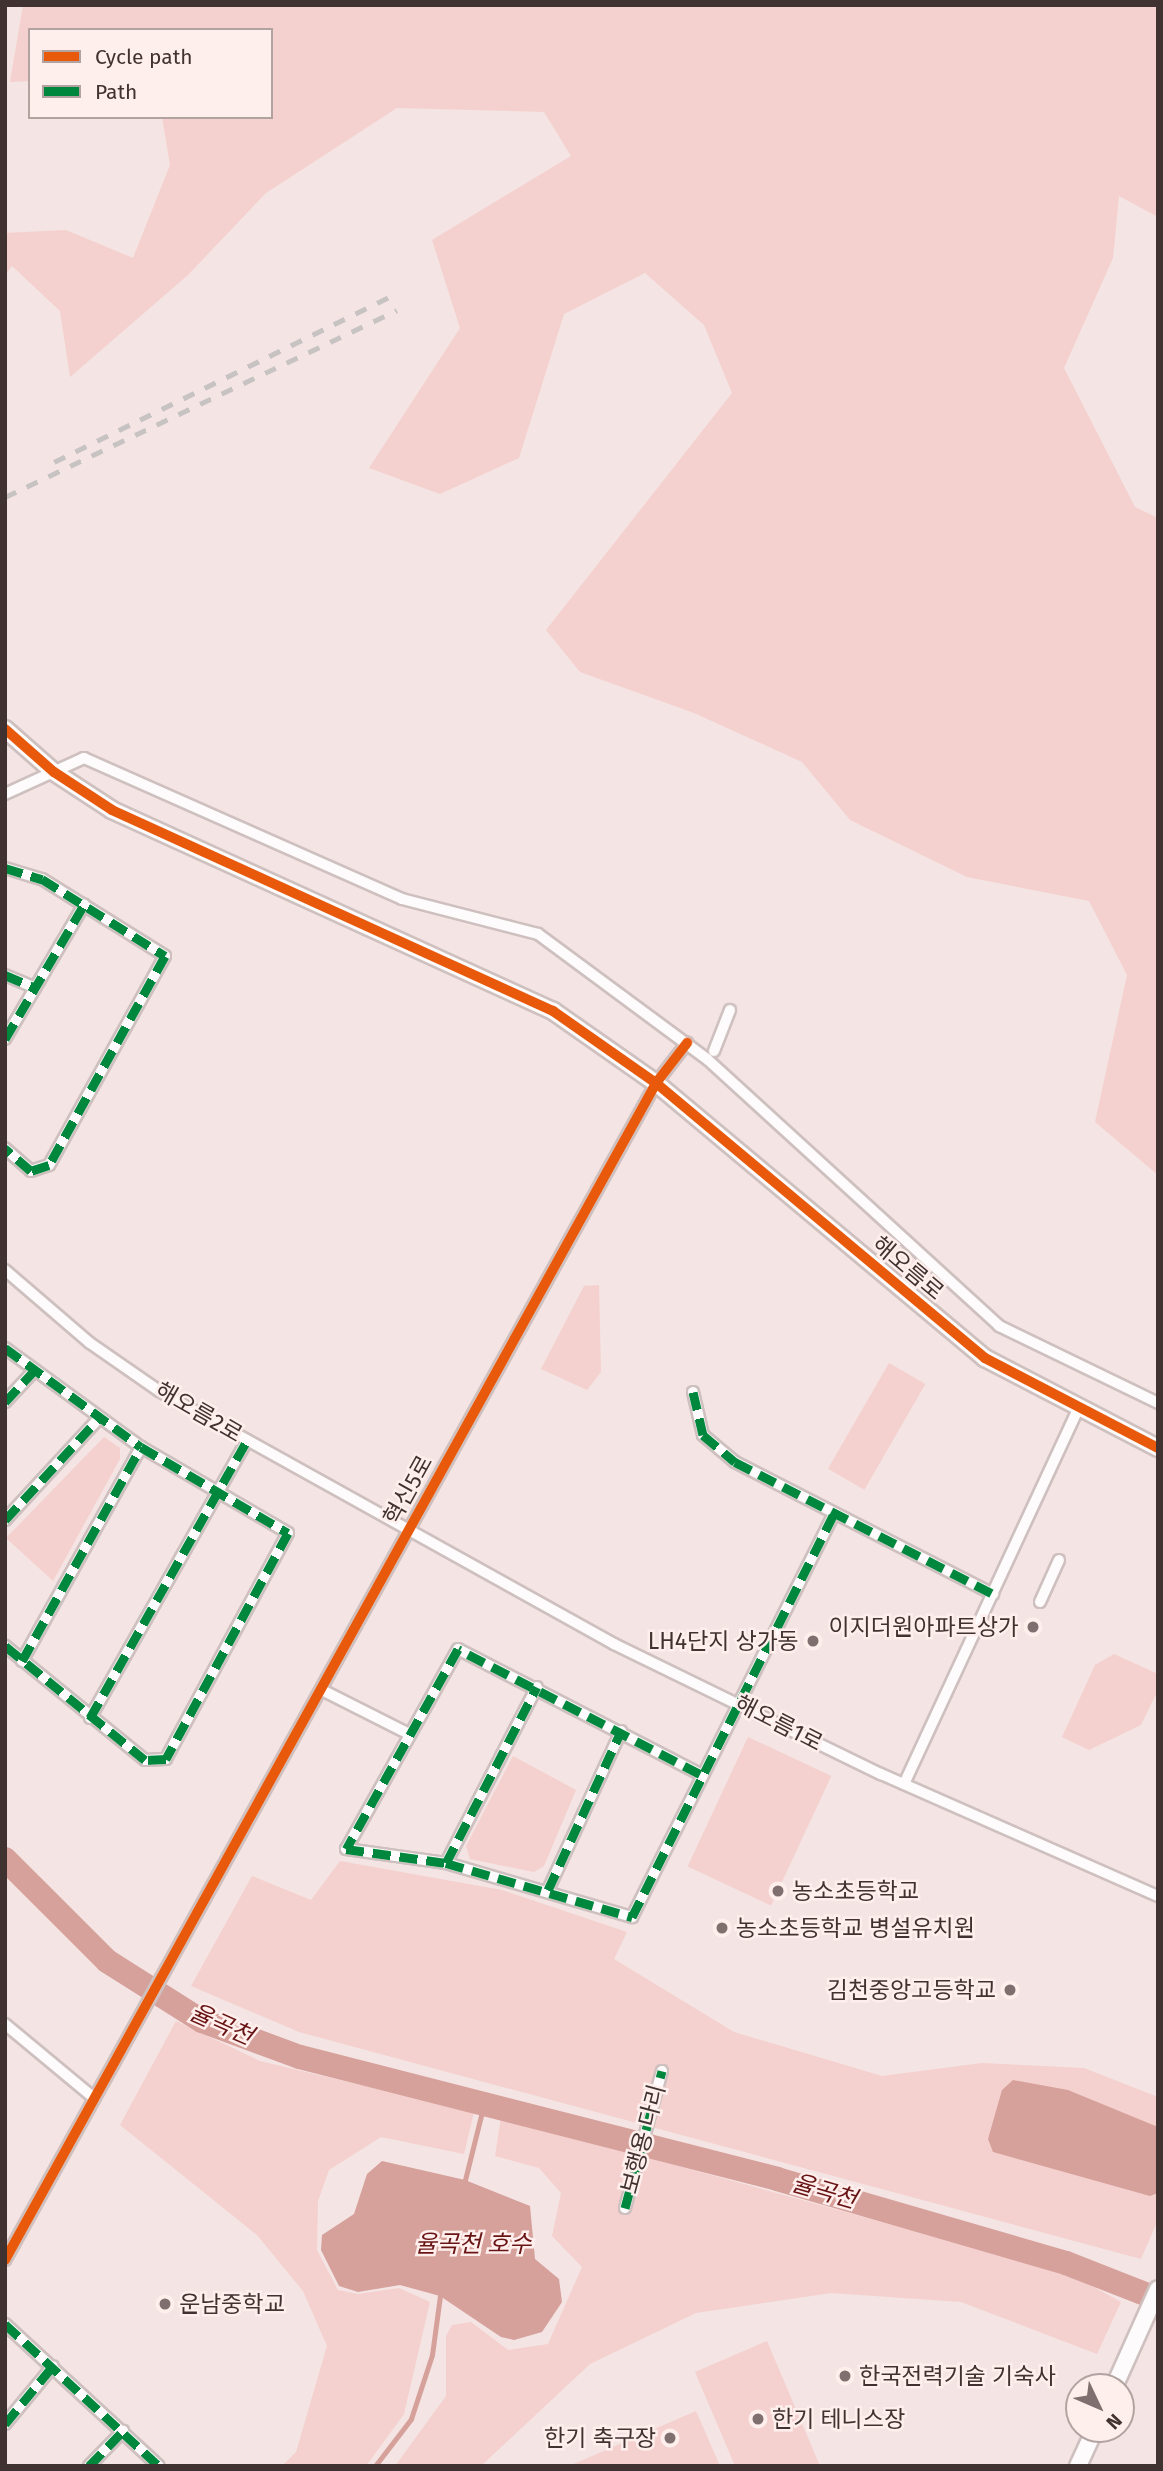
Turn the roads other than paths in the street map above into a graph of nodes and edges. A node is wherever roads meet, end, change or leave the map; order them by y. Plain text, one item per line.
1 (5, 729) edge
2 (54, 772) junction
3 (5, 794) edge
4 (5, 868) edge
5 (84, 905) junction
6 (5, 975) edge
7 (35, 988) junction
8 (730, 1010) dead end
9 (5, 1039) edge
10 (687, 1043) junction
11 (713, 1051) dead end
12 (656, 1083) junction
13 (5, 1148) edge
14 (5, 1270) edge
15 (5, 1348) edge
16 (33, 1372) junction
17 (693, 1392) dead end
18 (5, 1402) edge
19 (1158, 1403) edge
20 (1077, 1410) junction
21 (99, 1418) junction
22 (247, 1440) junction
23 (141, 1447) junction
24 (1158, 1448) edge
25 (218, 1491) junction
26 (833, 1516) junction
27 (5, 1520) edge
28 (410, 1529) junction
29 (1059, 1560) dead end
30 (993, 1594) junction
31 (1040, 1602) dead end
32 (5, 1646) edge
33 (22, 1661) junction
34 (537, 1687) junction
35 (321, 1690) junction
36 (736, 1702) junction
37 (90, 1718) junction
38 (621, 1731) junction
39 (409, 1734) junction
40 (700, 1774) junction
41 (904, 1784) junction
42 (446, 1863) junction
43 (548, 1890) junction
44 (1158, 1896) edge
45 (5, 2024) edge
46 (662, 2071) dead end
47 (94, 2098) junction
48 (625, 2208) dead end
49 (5, 2260) edge
50 (1158, 2289) edge
51 (5, 2324) edge
52 (53, 2367) junction
53 (1121, 2373) edge
54 (5, 2424) edge
55 (123, 2431) junction
56 (1089, 2443) edge
57 (89, 2466) edge
58 (159, 2466) edge
59 (1078, 2466) edge

1 - 2 street, 해오름로
2 - 3 street
2 - 10 street
2 - 12 street, 해오름로
4 - 5 street
5 - 7 street
5 - 13 street
6 - 7 street
7 - 9 street
8 - 11 street
10 - 12 street, 혁신5로
10 - 19 street
12 - 20 street, 해오름로
12 - 28 street, 혁신5로
14 - 22 street, 해오름2로
15 - 16 street
16 - 18 street
16 - 21 street
17 - 26 street
20 - 24 street, 해오름로
20 - 30 street
21 - 23 street
21 - 27 street
22 - 25 street
22 - 28 street, 해오름2로
23 - 25 street
23 - 33 street
25 - 37 street
25 - 37 street
26 - 30 street
26 - 36 street
28 - 35 street, 혁신5로
28 - 36 street, 해오름1로
29 - 31 street
30 - 41 street
32 - 33 street
33 - 37 street
34 - 38 street
34 - 39 street
34 - 42 street
35 - 39 street
35 - 47 street, 혁신5로
36 - 40 street
36 - 41 street, 해오름1로
38 - 40 street
38 - 43 street
39 - 42 street
40 - 43 street
41 - 44 street, 해오름1로
42 - 43 street
45 - 47 street
46 - 48 street, 보행용 다리
47 - 49 street, 혁신5로
50 - 53 street
51 - 52 street
52 - 54 street
52 - 55 street
55 - 57 street
55 - 58 street
56 - 59 street

